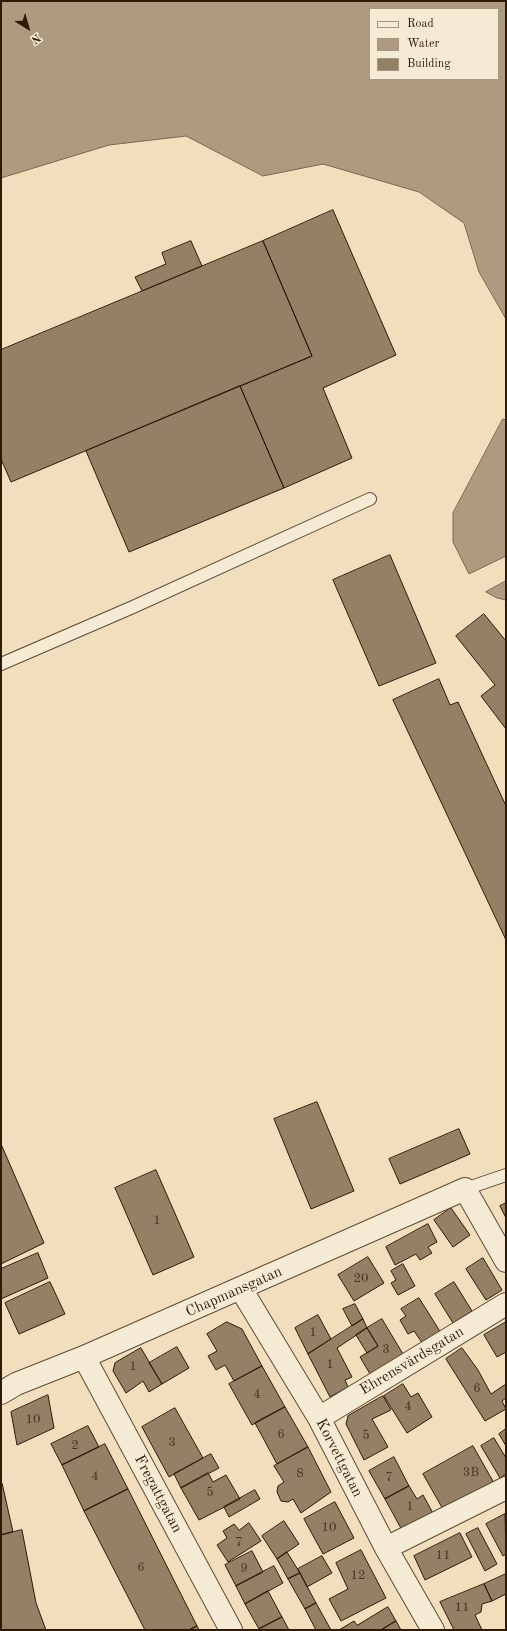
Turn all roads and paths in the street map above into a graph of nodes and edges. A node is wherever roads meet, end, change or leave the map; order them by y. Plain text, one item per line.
1 (370, 500) dead end
2 (1, 664) edge
3 (506, 1175) edge
4 (465, 1189) junction
5 (506, 1260) edge
6 (241, 1289) junction
7 (506, 1304) edge
8 (84, 1357) junction
9 (1, 1393) edge
10 (319, 1418) junction
11 (506, 1488) edge
12 (386, 1548) junction
13 (231, 1630) edge
14 (433, 1630) edge

1 - 2 lane
3 - 4 lane
4 - 5 street
4 - 6 street, Chapmansgatan
6 - 8 street, Chapmansgatan
6 - 10 street, Korvettgatan
7 - 10 street, Ehrensvärdsgatan
8 - 9 street, Chapmansgatan
8 - 13 street, Fregattgatan
10 - 12 street, Korvettgatan
11 - 12 street
12 - 14 street, Korvettgatan

